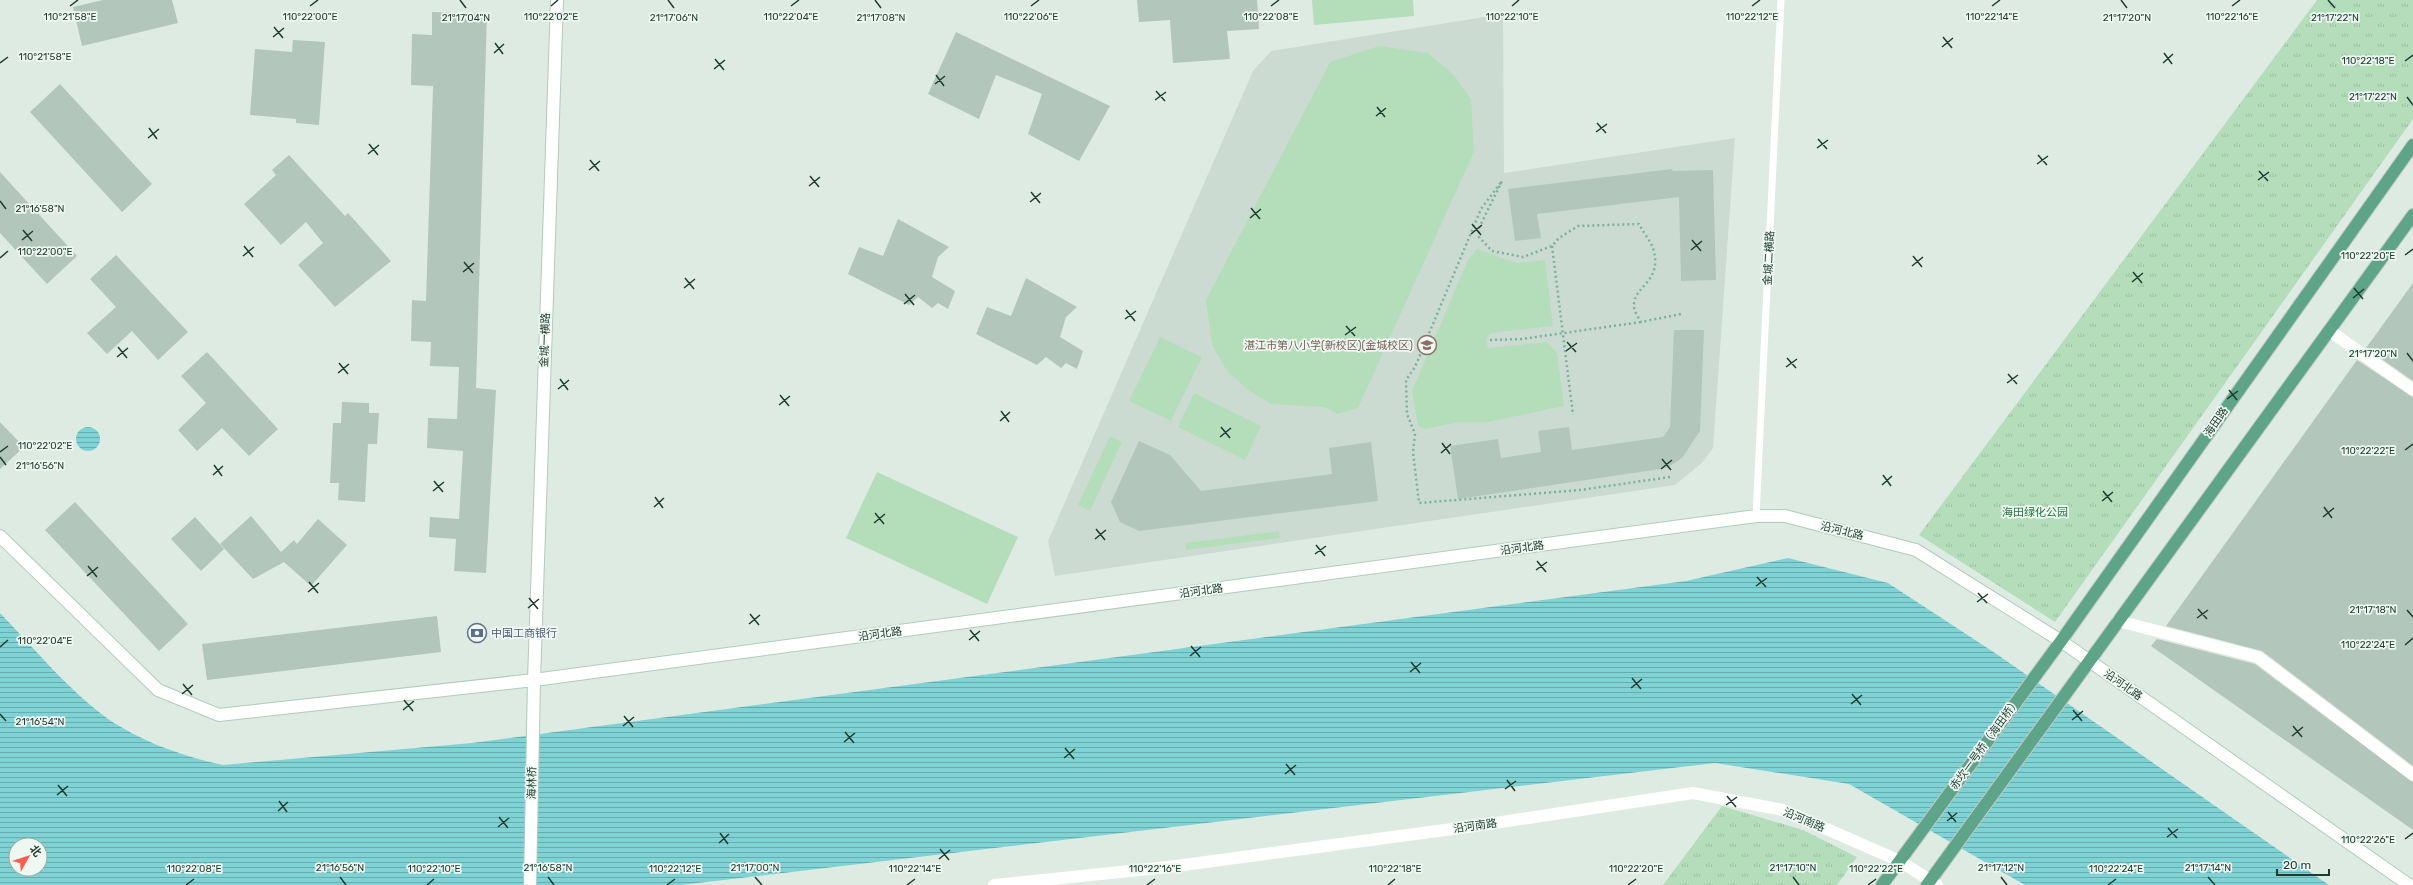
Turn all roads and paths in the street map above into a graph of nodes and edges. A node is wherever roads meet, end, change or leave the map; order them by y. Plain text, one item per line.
1 (556, 0) edge
2 (1781, 0) edge
3 (2413, 145) edge
4 (2413, 215) edge
5 (1552, 246) junction
6 (1681, 314) dead end
7 (1641, 322) junction
8 (2330, 331) junction
9 (1490, 340) dead end
10 (2413, 390) edge
11 (1573, 415) dead end
12 (1670, 477) dead end
13 (1756, 516) junction
14 (0, 536) edge
15 (2118, 621) junction
16 (2061, 641) junction
17 (2089, 661) junction
18 (534, 680) junction
19 (2413, 775) edge
20 (1900, 861) junction
21 (1931, 883) edge
22 (530, 885) edge
23 (994, 885) edge
24 (1882, 885) edge
25 (2409, 885) edge

1 - 18 street, 金城一横路
2 - 13 lane, 金城二横路
3 - 16 main road, 海田路
4 - 8 main road
5 - 7 path
5 - 11 path
5 - 12 path
6 - 7 path
7 - 9 path
8 - 10 street
8 - 15 main road
13 - 16 street, 沿河北路
13 - 18 street, 沿河北路
14 - 18 street, 沿河北路
15 - 17 main road
15 - 19 street
16 - 17 street, 沿河北路
16 - 20 main road, 赤坎一号桥（海田桥）
17 - 21 main road
17 - 25 street, 沿河北路
18 - 22 street, 海林桥
20 - 21 street, 沿河南路
20 - 23 street, 沿河南路
20 - 24 main road

